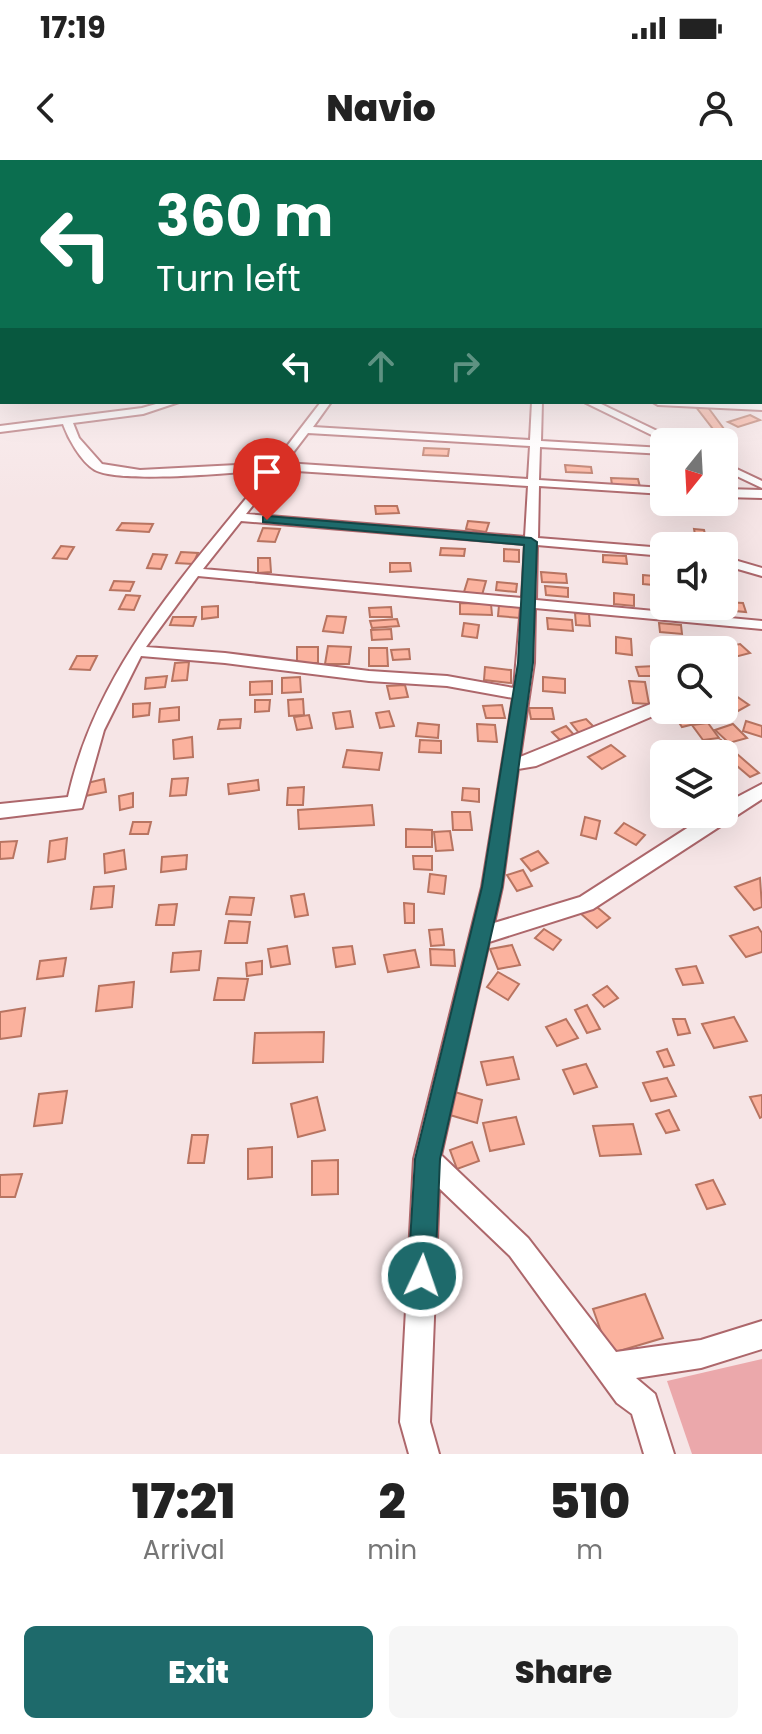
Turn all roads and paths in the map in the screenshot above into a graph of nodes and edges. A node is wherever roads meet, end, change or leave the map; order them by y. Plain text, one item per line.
1 (167, 404) edge
2 (325, 404) edge
3 (537, 404) edge
4 (593, 404) edge
5 (67, 421) junction
6 (0, 429) edge
7 (306, 430) junction
8 (650, 430) edge
9 (535, 443) junction
10 (650, 450) edge
11 (277, 466) junction
12 (738, 473) edge
13 (533, 483) junction
14 (762, 485) edge
15 (650, 490) edge
16 (738, 493) edge
17 (762, 494) edge
18 (238, 517) junction
19 (531, 542) junction
20 (650, 551) edge
21 (738, 565) edge
22 (195, 572) junction
23 (762, 572) edge
24 (528, 603) junction
25 (762, 625) edge
26 (134, 651) junction
27 (521, 694) junction
28 (650, 711) edge
29 (510, 764) junction
30 (762, 791) edge
31 (738, 806) edge
32 (0, 811) edge
33 (702, 828) edge
34 (480, 936) junction
35 (427, 1159) junction
36 (762, 1335) edge
37 (610, 1367) junction
38 (424, 1454) edge
39 (659, 1454) edge

1 - 5 street
2 - 7 street
3 - 9 street
4 - 8 street
5 - 6 street
5 - 11 street
7 - 9 street
7 - 11 street
9 - 10 street
9 - 13 street
11 - 13 street
11 - 18 street
12 - 14 street
13 - 15 street
13 - 19 street
16 - 17 street
18 - 19 street
18 - 22 street
19 - 20 street
19 - 24 street
21 - 23 street
22 - 24 street
22 - 26 street
24 - 25 street
24 - 27 street
26 - 27 street
26 - 32 street
27 - 29 street
28 - 29 street
29 - 34 street
30 - 31 street
33 - 34 street
34 - 35 street
35 - 37 street
35 - 38 street
36 - 37 street
37 - 39 street

